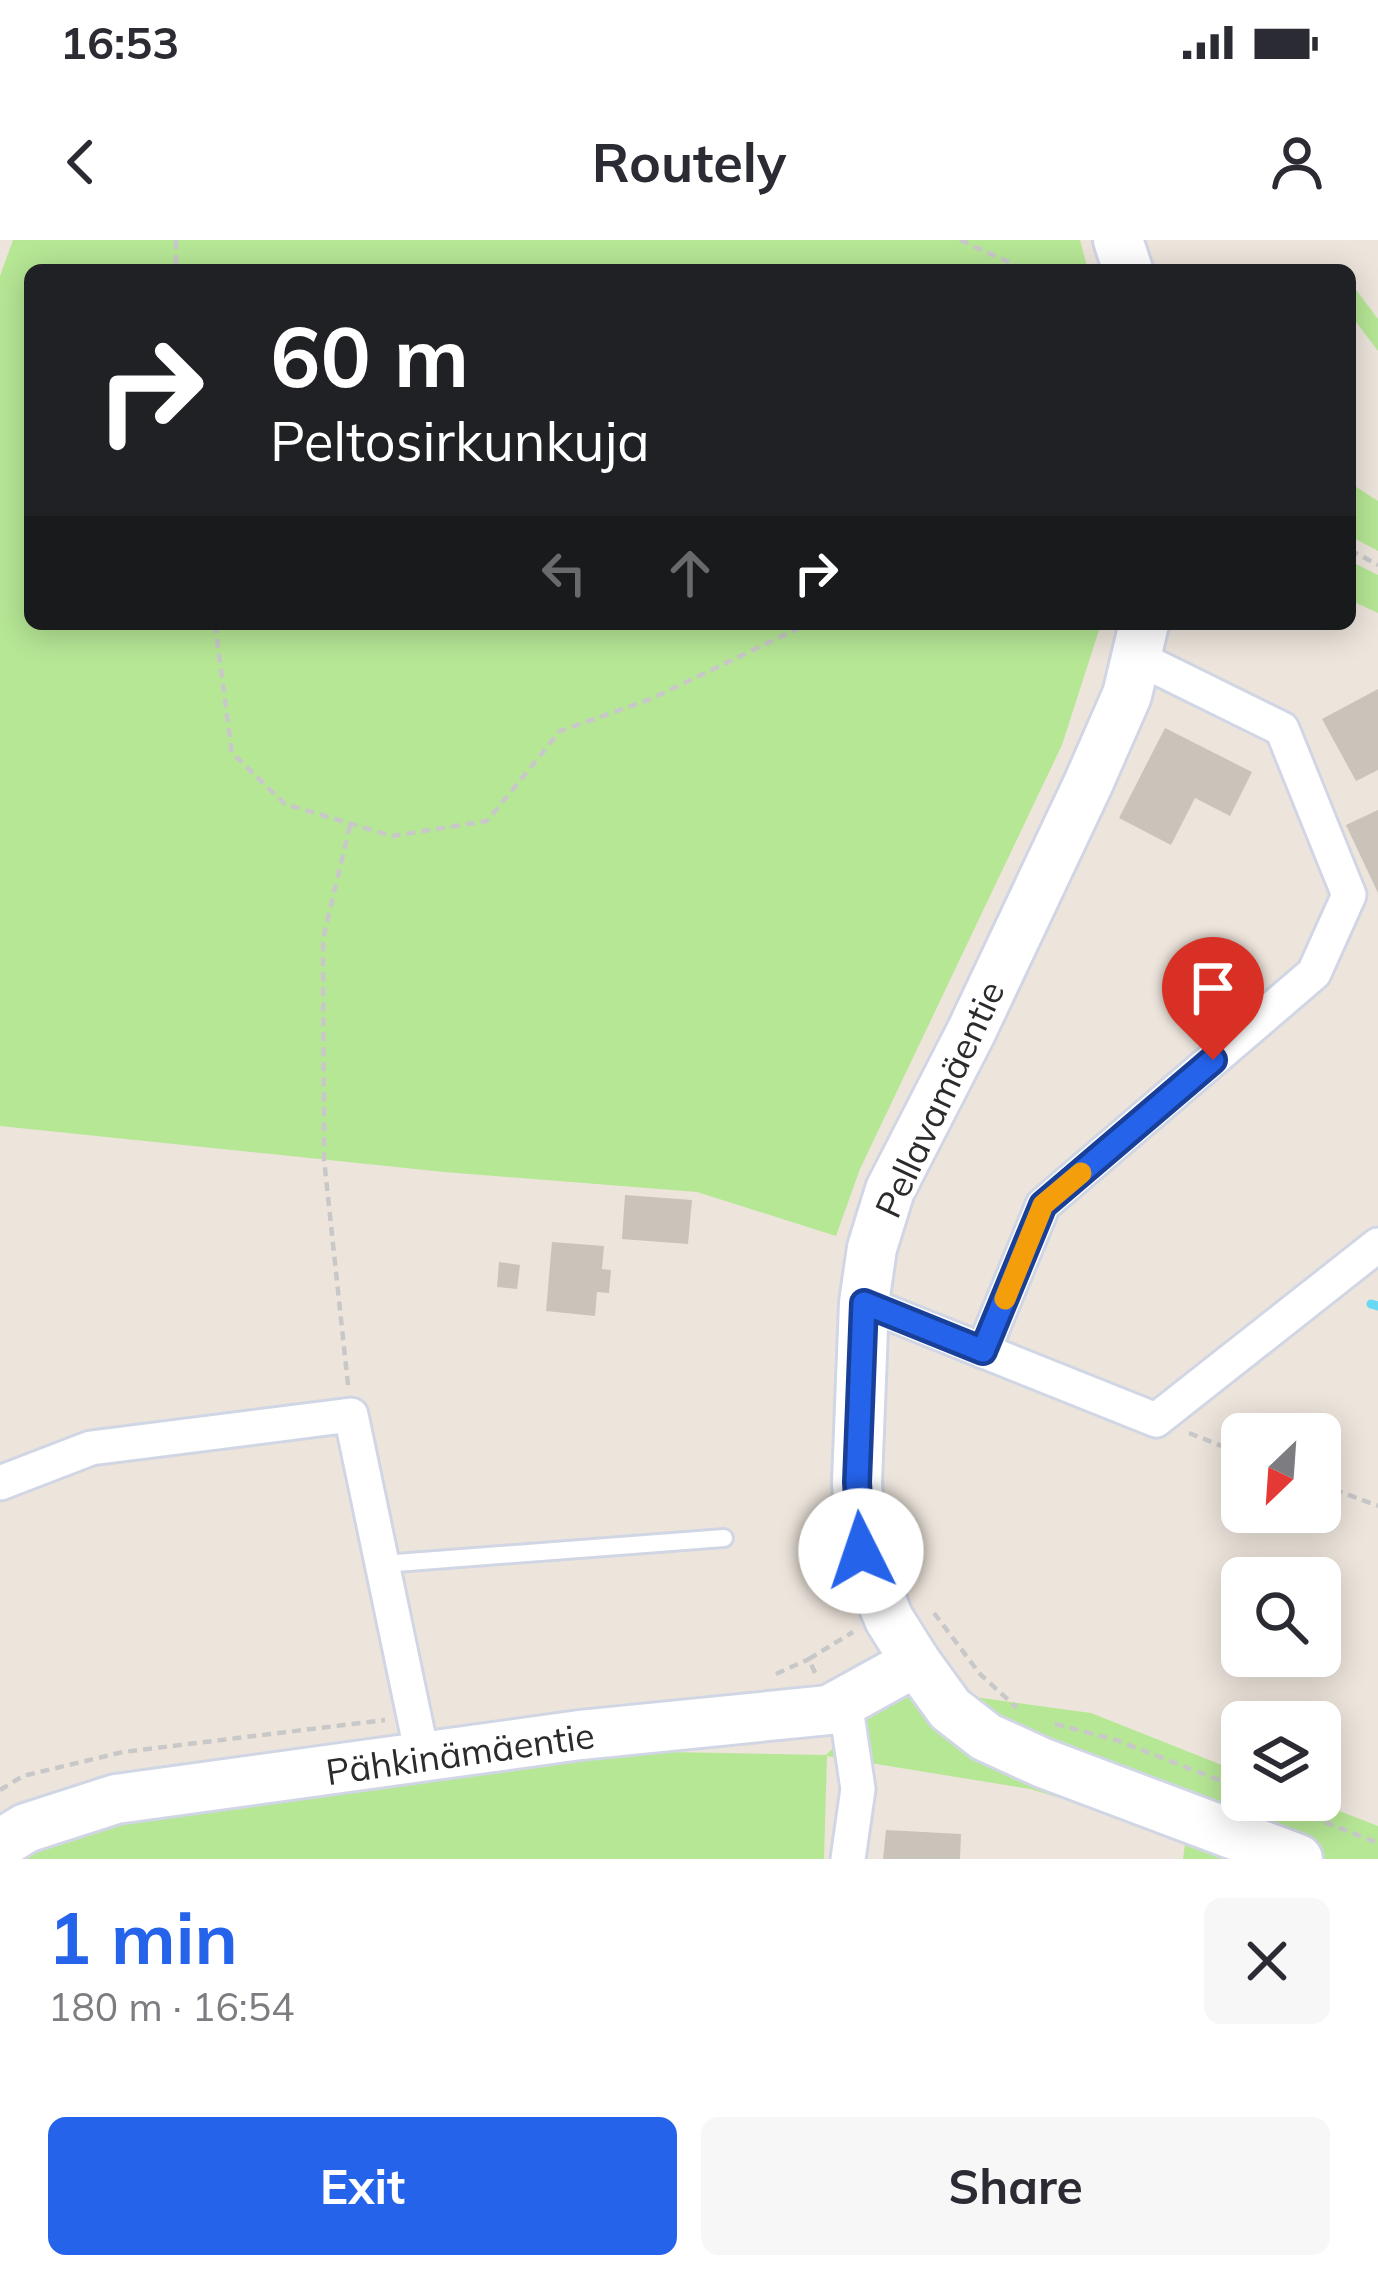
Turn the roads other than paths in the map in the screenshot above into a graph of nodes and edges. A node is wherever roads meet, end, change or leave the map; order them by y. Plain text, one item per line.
1 (1140, 640) edge
2 (1378, 1245) edge
3 (864, 1303) junction
4 (983, 1351) junction
5 (0, 1483) edge
6 (724, 1538) dead end
7 (383, 1564) junction
8 (916, 1662) junction
9 (845, 1701) junction
10 (423, 1759) junction
11 (0, 1844) edge
12 (848, 1859) edge
13 (1298, 1859) edge

1 - 3 street, Pellavamäentie
1 - 4 street
2 - 4 street
3 - 4 street
3 - 8 street, Pellavamäentie
5 - 7 street
6 - 7 lane
7 - 10 street
8 - 9 street, Pähkinämäentie
8 - 13 street, Pellavamäentie
9 - 10 street, Pähkinämäentie
9 - 12 street
10 - 11 street, Pähkinämäentie

